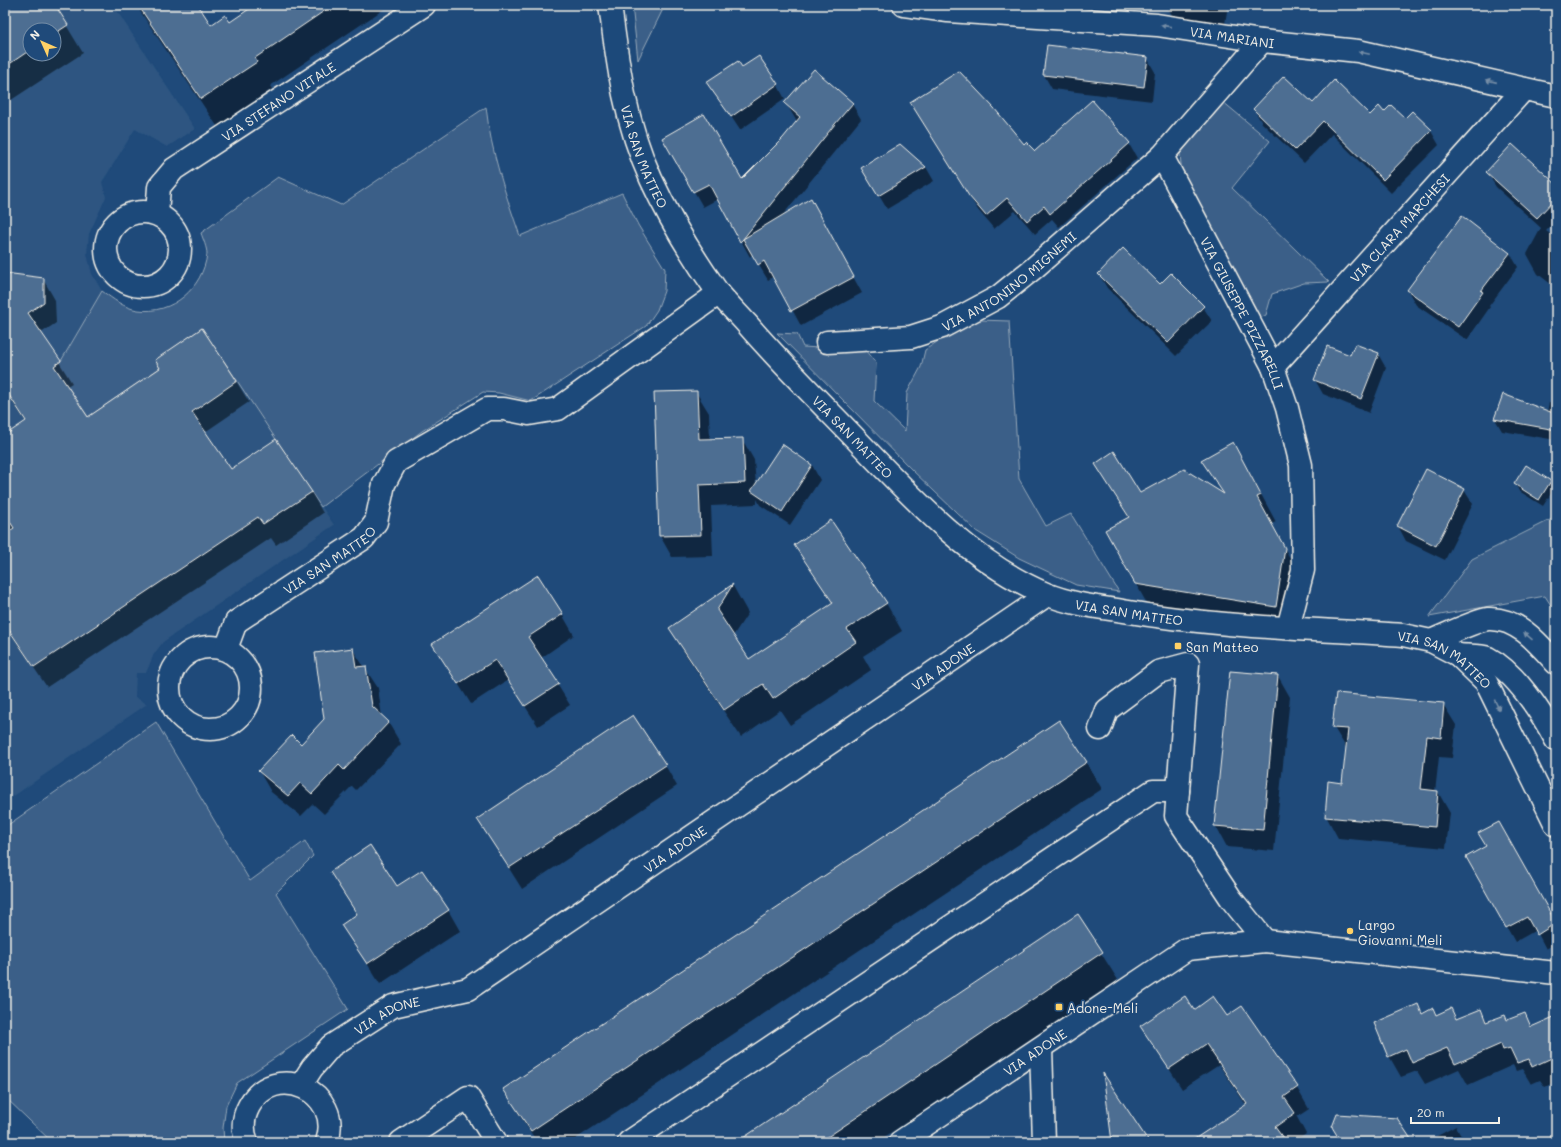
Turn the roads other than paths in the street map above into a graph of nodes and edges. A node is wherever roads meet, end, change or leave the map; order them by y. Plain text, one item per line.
1 (424, 5) edge
2 (610, 5) edge
3 (904, 5) edge
4 (1262, 41) junction
5 (1524, 88) junction
6 (1556, 96) edge
7 (1162, 156) junction
8 (157, 214) dead end
9 (719, 293) junction
10 (827, 342) dead end
11 (1273, 367) junction
12 (1047, 595) junction
13 (1288, 628) junction
14 (1431, 641) junction
15 (226, 649) dead end
16 (1458, 655) junction
17 (1556, 663) edge
18 (1100, 729) dead end
19 (1556, 740) edge
20 (1178, 791) junction
21 (1556, 825) edge
22 (1265, 942) junction
23 (1556, 973) edge
24 (1041, 1048) junction
25 (300, 1085) junction
26 (247, 1142) edge
27 (327, 1142) edge
28 (400, 1142) edge
29 (496, 1142) edge
30 (629, 1142) edge
31 (900, 1142) edge
32 (1044, 1142) edge

1 - 8 street, VIA STEFANO VITALE
2 - 9 street, VIA SAN MATTEO
4 -> 3 street, VIA MARIANI
5 -> 4 street, VIA MARIANI
4 - 7 street
5 - 6 street, VIA MARIANI
5 - 11 street, VIA CLARA MARCHESI
7 - 10 street, VIA ANTONINO MIGNEMI
7 - 11 street, VIA GIUSEPPE PIZZARELLI
9 - 12 street, VIA SAN MATTEO
9 - 15 street, VIA SAN MATTEO
11 - 13 street, VIA GIUSEPPE PIZZARELLI
12 - 13 street, VIA SAN MATTEO
12 - 25 street, VIA ADONE
13 - 14 street, VIA SAN MATTEO
14 - 16 street, VIA SAN MATTEO
17 -> 14 street
16 - 19 street
16 -> 21 street, VIA SAN MATTEO
18 - 20 street
20 - 22 street
20 - 30 street
22 - 23 street, VIA ADONE
22 - 24 street, VIA ADONE
24 - 31 street, VIA ADONE
24 - 32 street
25 - 26 street
25 - 27 street
28 - 29 street

